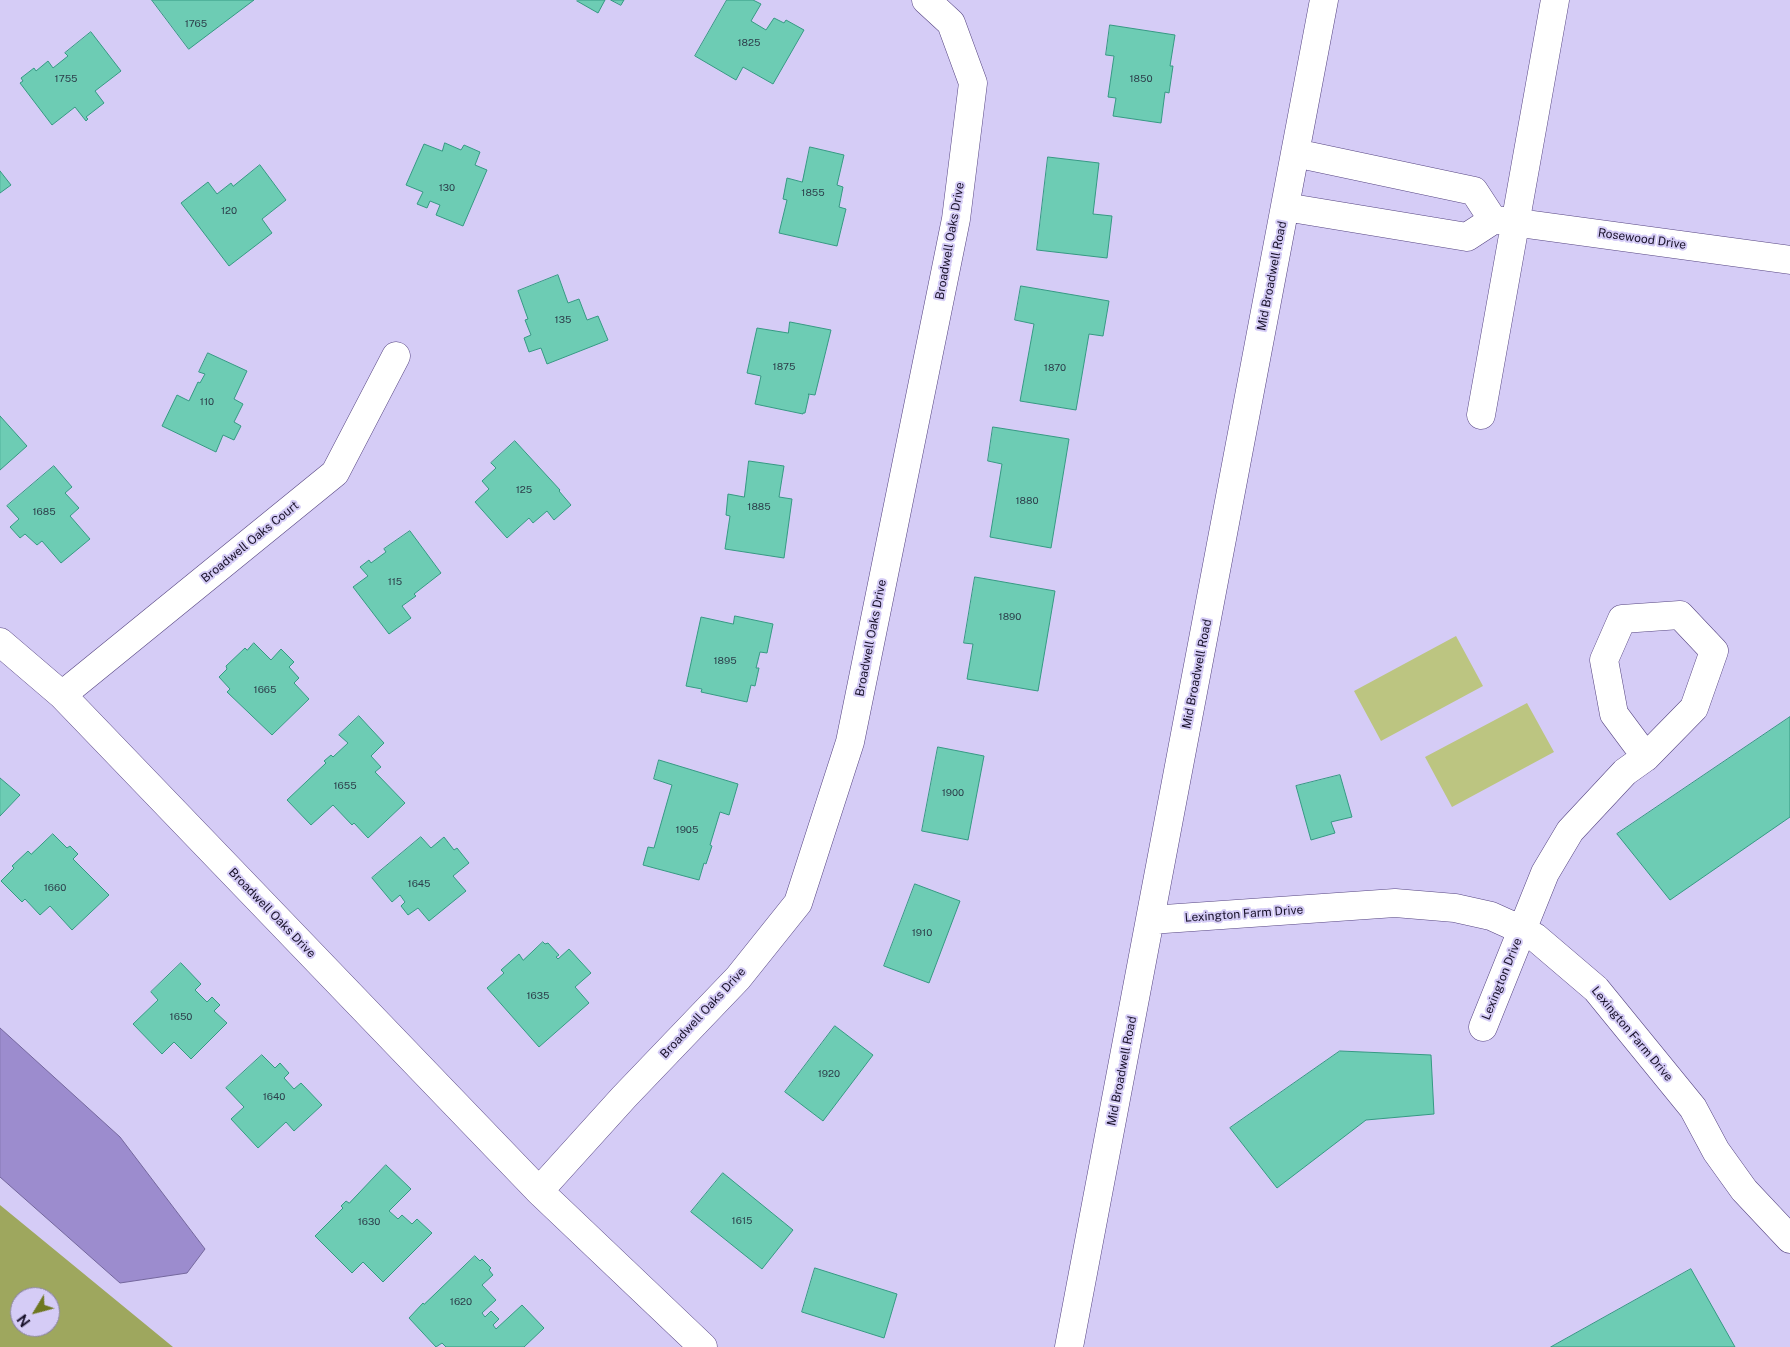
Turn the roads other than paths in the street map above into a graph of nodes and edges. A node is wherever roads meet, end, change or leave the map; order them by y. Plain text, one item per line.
1 (926, 0) edge
2 (1324, 0) edge
3 (1555, 0) edge
4 (1295, 153) junction
5 (1286, 207) junction
6 (1504, 221) junction
7 (1790, 260) edge
8 (396, 356) dead end
9 (1481, 415) dead end
10 (0, 642) edge
11 (62, 694) junction
12 (1646, 757) junction
13 (1150, 920) junction
14 (1522, 930) junction
15 (1482, 1027) dead end
16 (539, 1191) junction
17 (1790, 1239) edge
18 (703, 1347) edge
19 (1069, 1347) edge

1 - 16 street, Broadwell Oaks Drive
2 - 4 street, Mid Broadwell Road
3 - 6 street
4 - 5 street, Mid Broadwell Road
4 - 6 street
5 - 6 street
5 - 13 street, Mid Broadwell Road
6 - 7 street, Rosewood Drive
6 - 9 street
8 - 11 street, Broadwell Oaks Court
10 - 11 street, Broadwell Oaks Drive
11 - 16 street, Broadwell Oaks Drive
12 - 12 street, Lexington Drive
12 - 14 street, Lexington Drive
13 - 14 street, Lexington Farm Drive
13 - 19 street, Mid Broadwell Road
14 - 15 street, Lexington Drive
14 - 17 street, Lexington Farm Drive
16 - 18 street, Broadwell Oaks Drive

